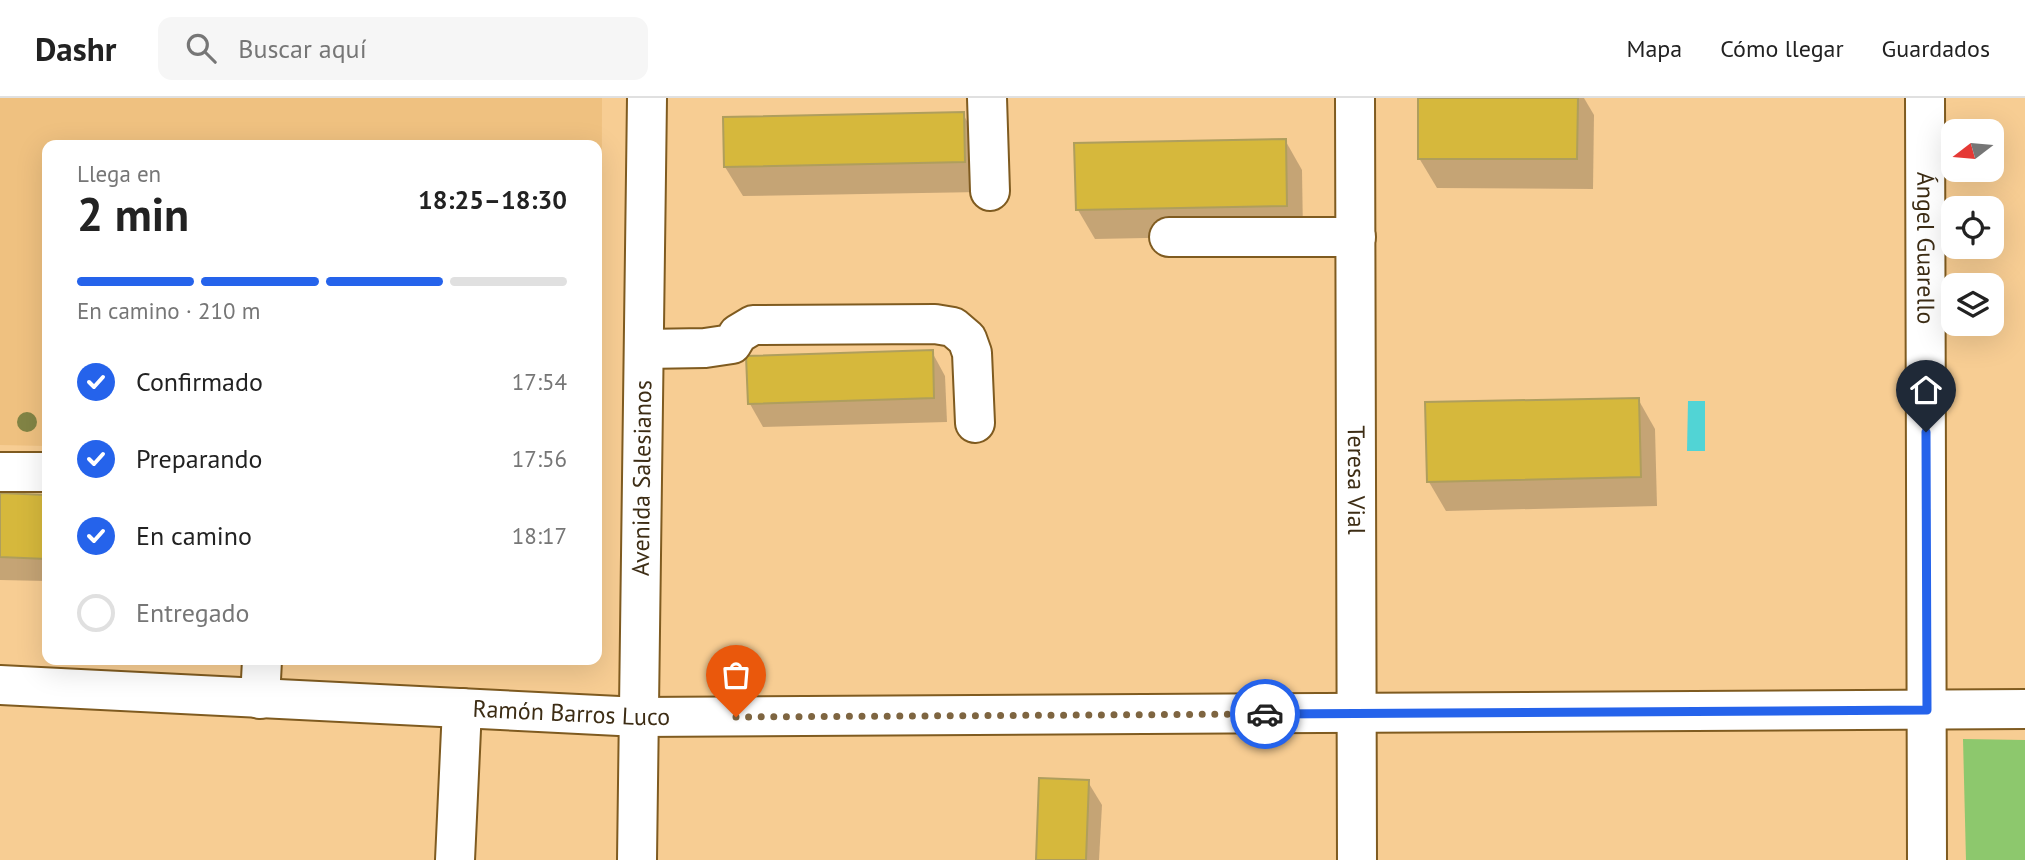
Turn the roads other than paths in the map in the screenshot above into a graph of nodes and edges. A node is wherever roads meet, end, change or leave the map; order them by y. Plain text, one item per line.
1 (647, 98) edge
2 (988, 98) edge
3 (1355, 98) edge
4 (1925, 98) edge
5 (990, 191) dead end
6 (1169, 237) dead end
7 (1356, 237) junction
8 (644, 349) junction
9 (975, 423) dead end
10 (0, 471) edge
11 (42, 472) edge
12 (262, 665) edge
13 (0, 685) edge
14 (260, 699) junction
15 (463, 708) junction
16 (2025, 709) edge
17 (1927, 710) junction
18 (1357, 713) junction
19 (639, 717) junction
20 (455, 860) edge
21 (638, 860) edge
22 (1357, 860) edge
23 (1927, 860) edge

1 - 8 street, Avenida Salesianos
2 - 5 street
3 - 7 street, Teresa Vial
4 - 17 street, Ángel Guarello
6 - 7 street
7 - 18 street, Teresa Vial
8 - 9 street
8 - 19 street, Avenida Salesianos
10 - 11 street
12 - 14 street
13 - 14 street, Ramón Barros Luco
14 - 15 street, Ramón Barros Luco
15 - 19 street, Ramón Barros Luco
15 - 20 street
16 - 17 street, Ramón Barros Luco
17 - 18 street, Ramón Barros Luco
17 - 23 street, Ángel Guarello
18 - 19 street, Ramón Barros Luco
18 - 22 street, Teresa Vial
19 - 21 street, Avenida Salesianos

